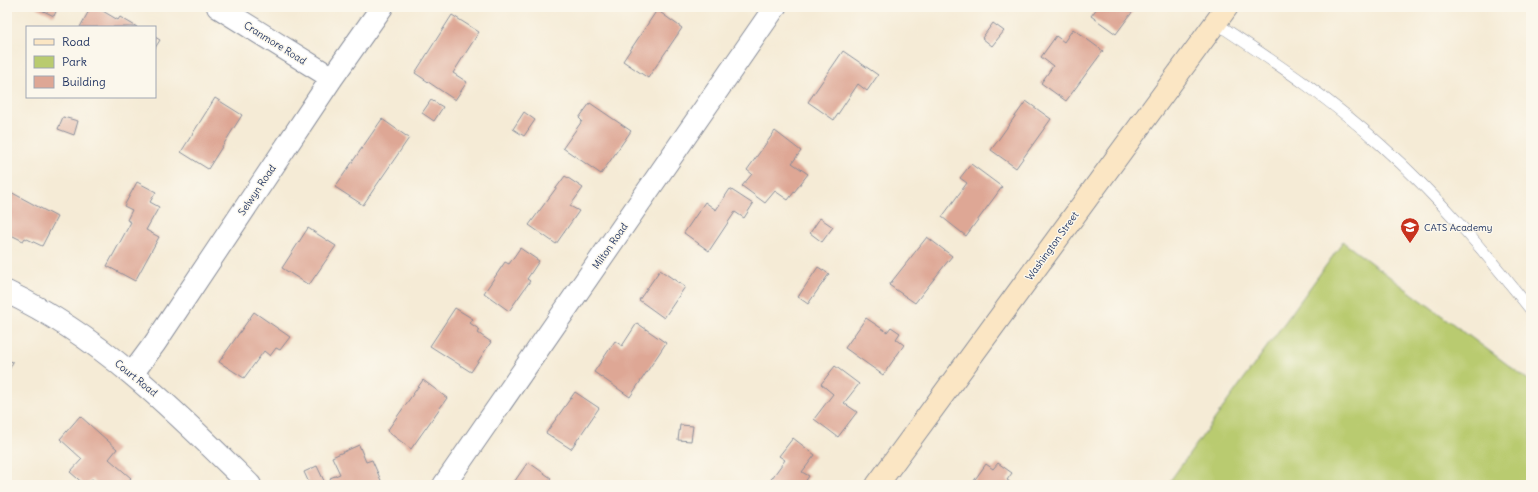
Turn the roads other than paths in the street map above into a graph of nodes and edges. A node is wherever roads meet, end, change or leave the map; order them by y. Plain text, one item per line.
1 (218, 7) edge
2 (382, 7) edge
3 (775, 7) edge
4 (1221, 15) edge
5 (332, 78) junction
6 (7, 292) edge
7 (1531, 310) edge
8 (132, 374) junction
9 (250, 485) edge
10 (444, 485) edge
11 (877, 485) edge

1 - 5 street, Cranmore Road
2 - 5 street, Selwyn Road
3 - 10 street, Milton Road
4 - 7 lane
4 - 11 main road, Washington Street
5 - 8 street, Selwyn Road
6 - 8 street, Court Road
8 - 9 street, Court Road

